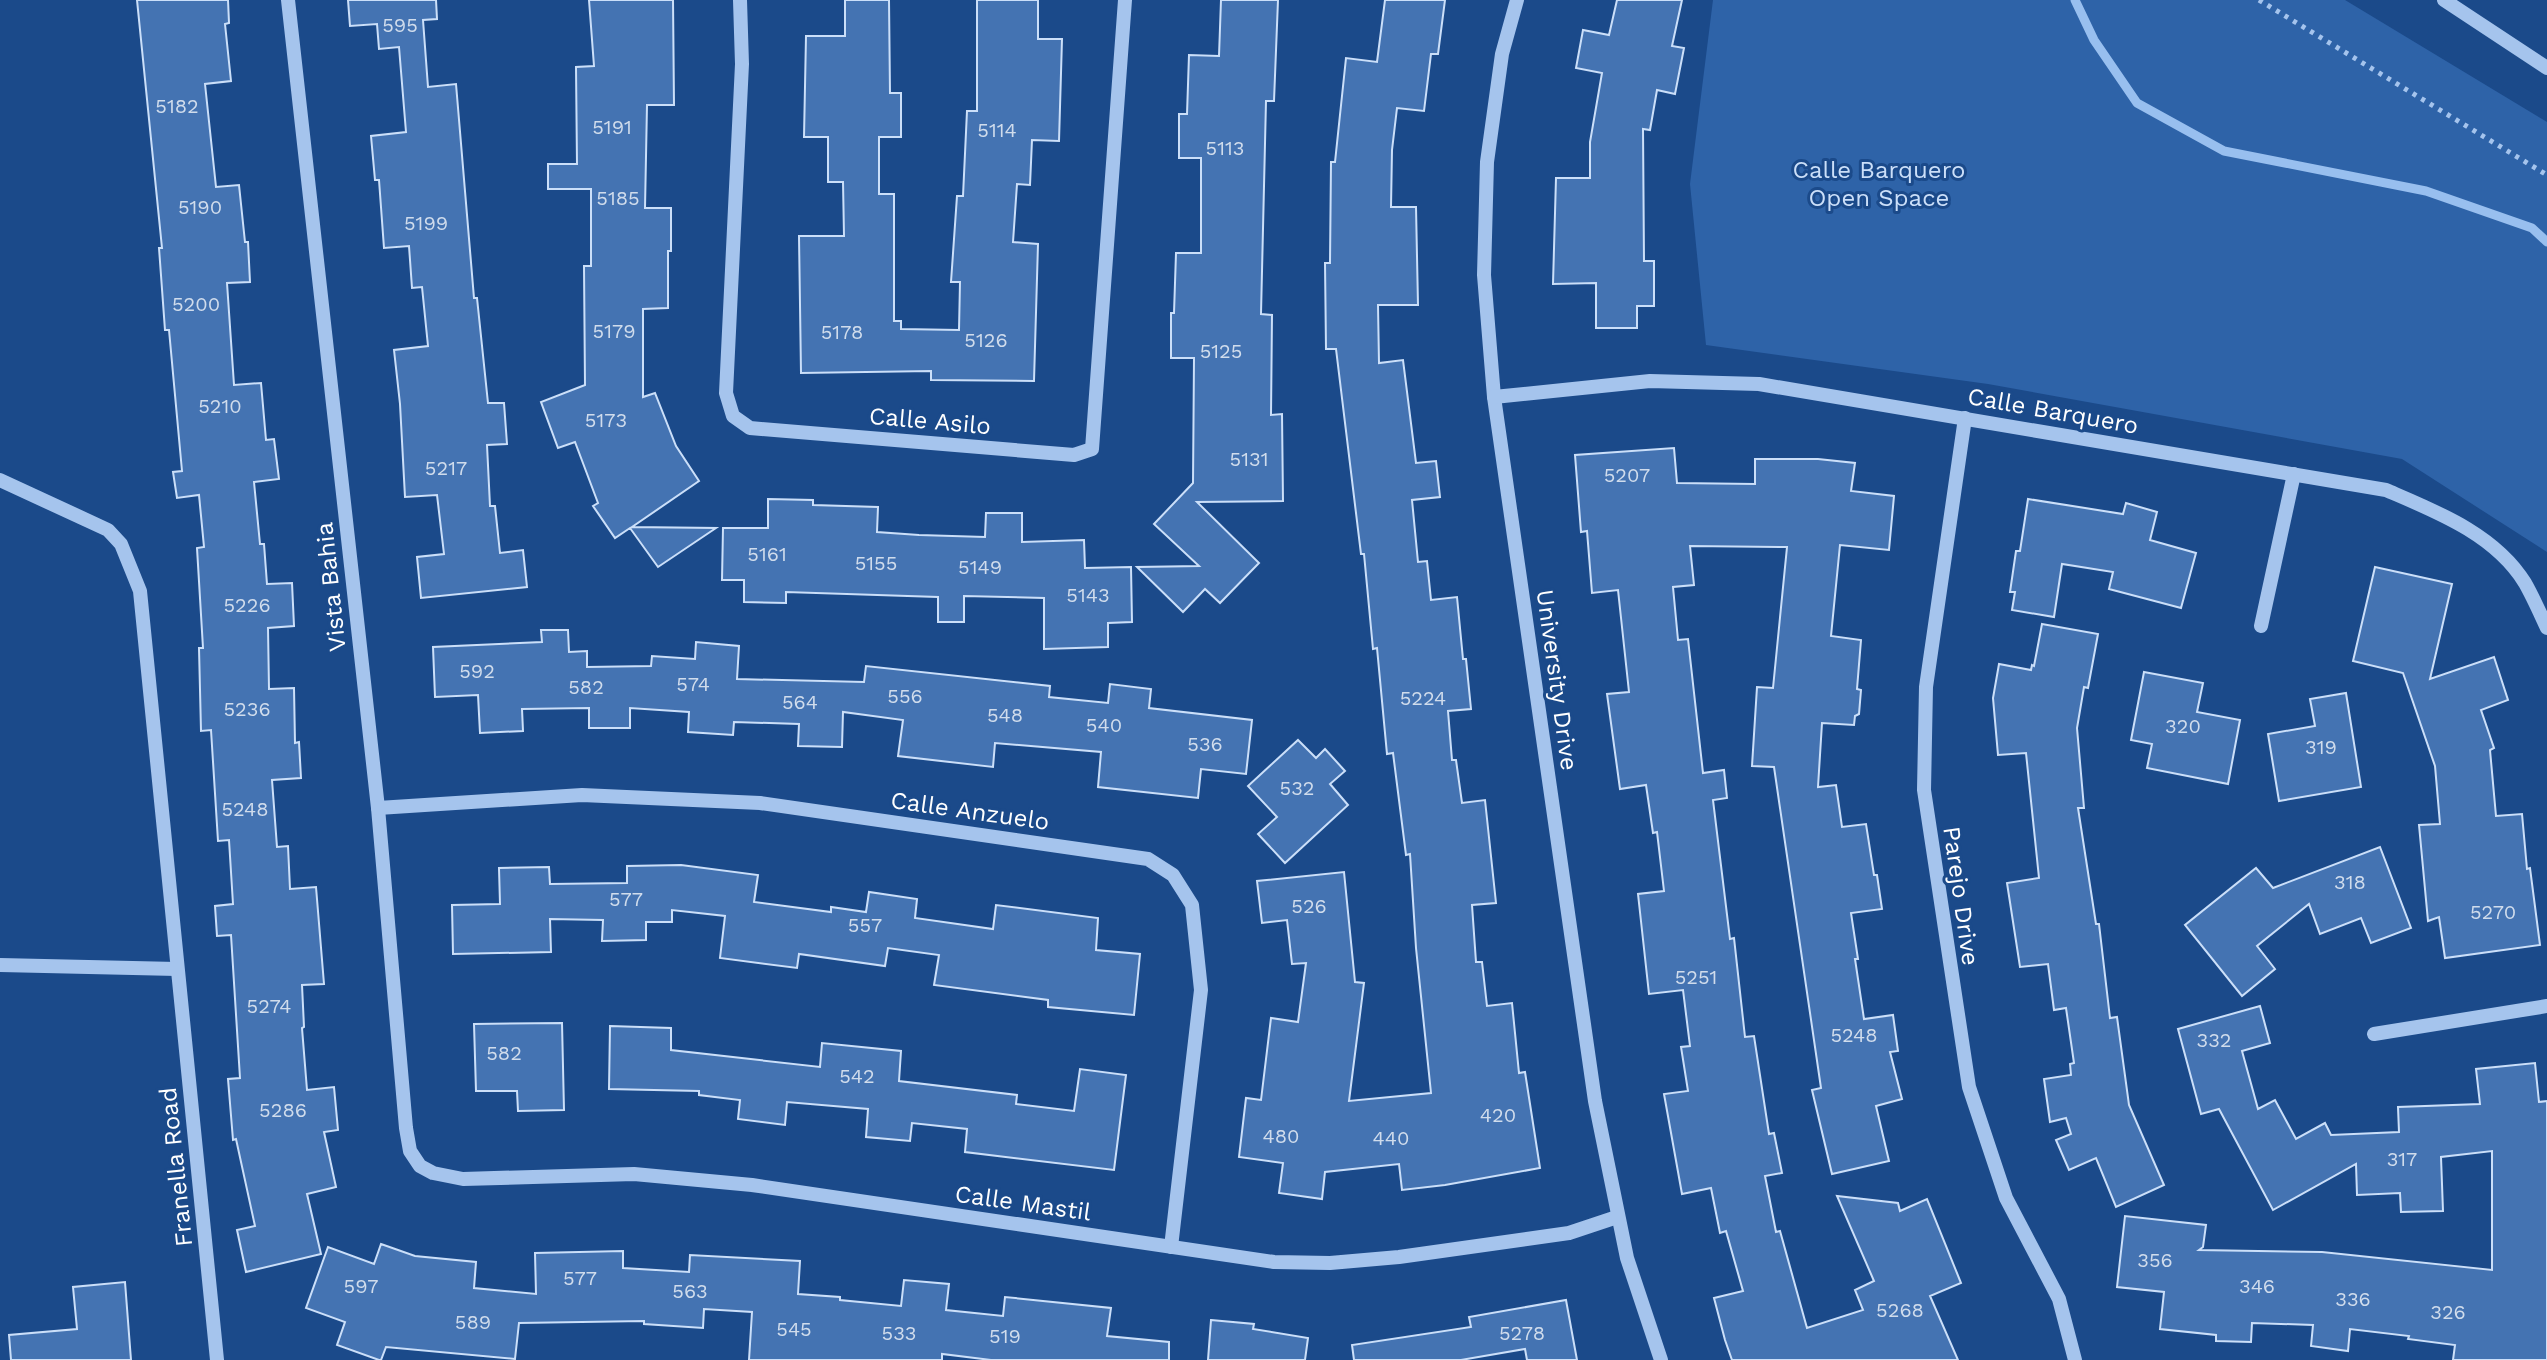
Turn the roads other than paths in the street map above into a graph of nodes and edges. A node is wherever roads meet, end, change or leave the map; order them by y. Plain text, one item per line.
1 (288, 0) edge
2 (740, 0) edge
3 (1125, 0) edge
4 (1517, 0) edge
5 (2444, 0) edge
6 (2460, 4) edge
7 (2547, 68) edge
8 (1494, 397) junction
9 (1965, 418) junction
10 (2294, 474) junction
11 (0, 480) edge
12 (2261, 626) dead end
13 (2547, 628) edge
14 (378, 808) junction
15 (0, 965) edge
16 (177, 969) junction
17 (2547, 1006) edge
18 (2374, 1034) dead end
19 (420, 1166) joint
20 (1617, 1217) junction
21 (1171, 1247) junction
22 (217, 1360) edge
23 (1661, 1360) edge
24 (2075, 1360) edge

1 - 14 street, Vista Bahia
2 - 3 street, Calle Asilo
4 - 8 street, University Drive
5 - 6 street
6 - 7 street
8 - 9 street, Calle Barquero
8 - 20 street, University Drive
9 - 10 street, Calle Barquero
9 - 24 street, Parejo Drive
10 - 12 street
10 - 13 street, Calle Barquero
11 - 16 street
14 - 19 street, Vista Bahia
14 - 21 street, Calle Anzuelo
15 - 16 street
16 - 22 street, Franella Road
17 - 18 street
19 - 21 street, Calle Mastil
20 - 21 street, Calle Mastil
20 - 23 street, University Drive

